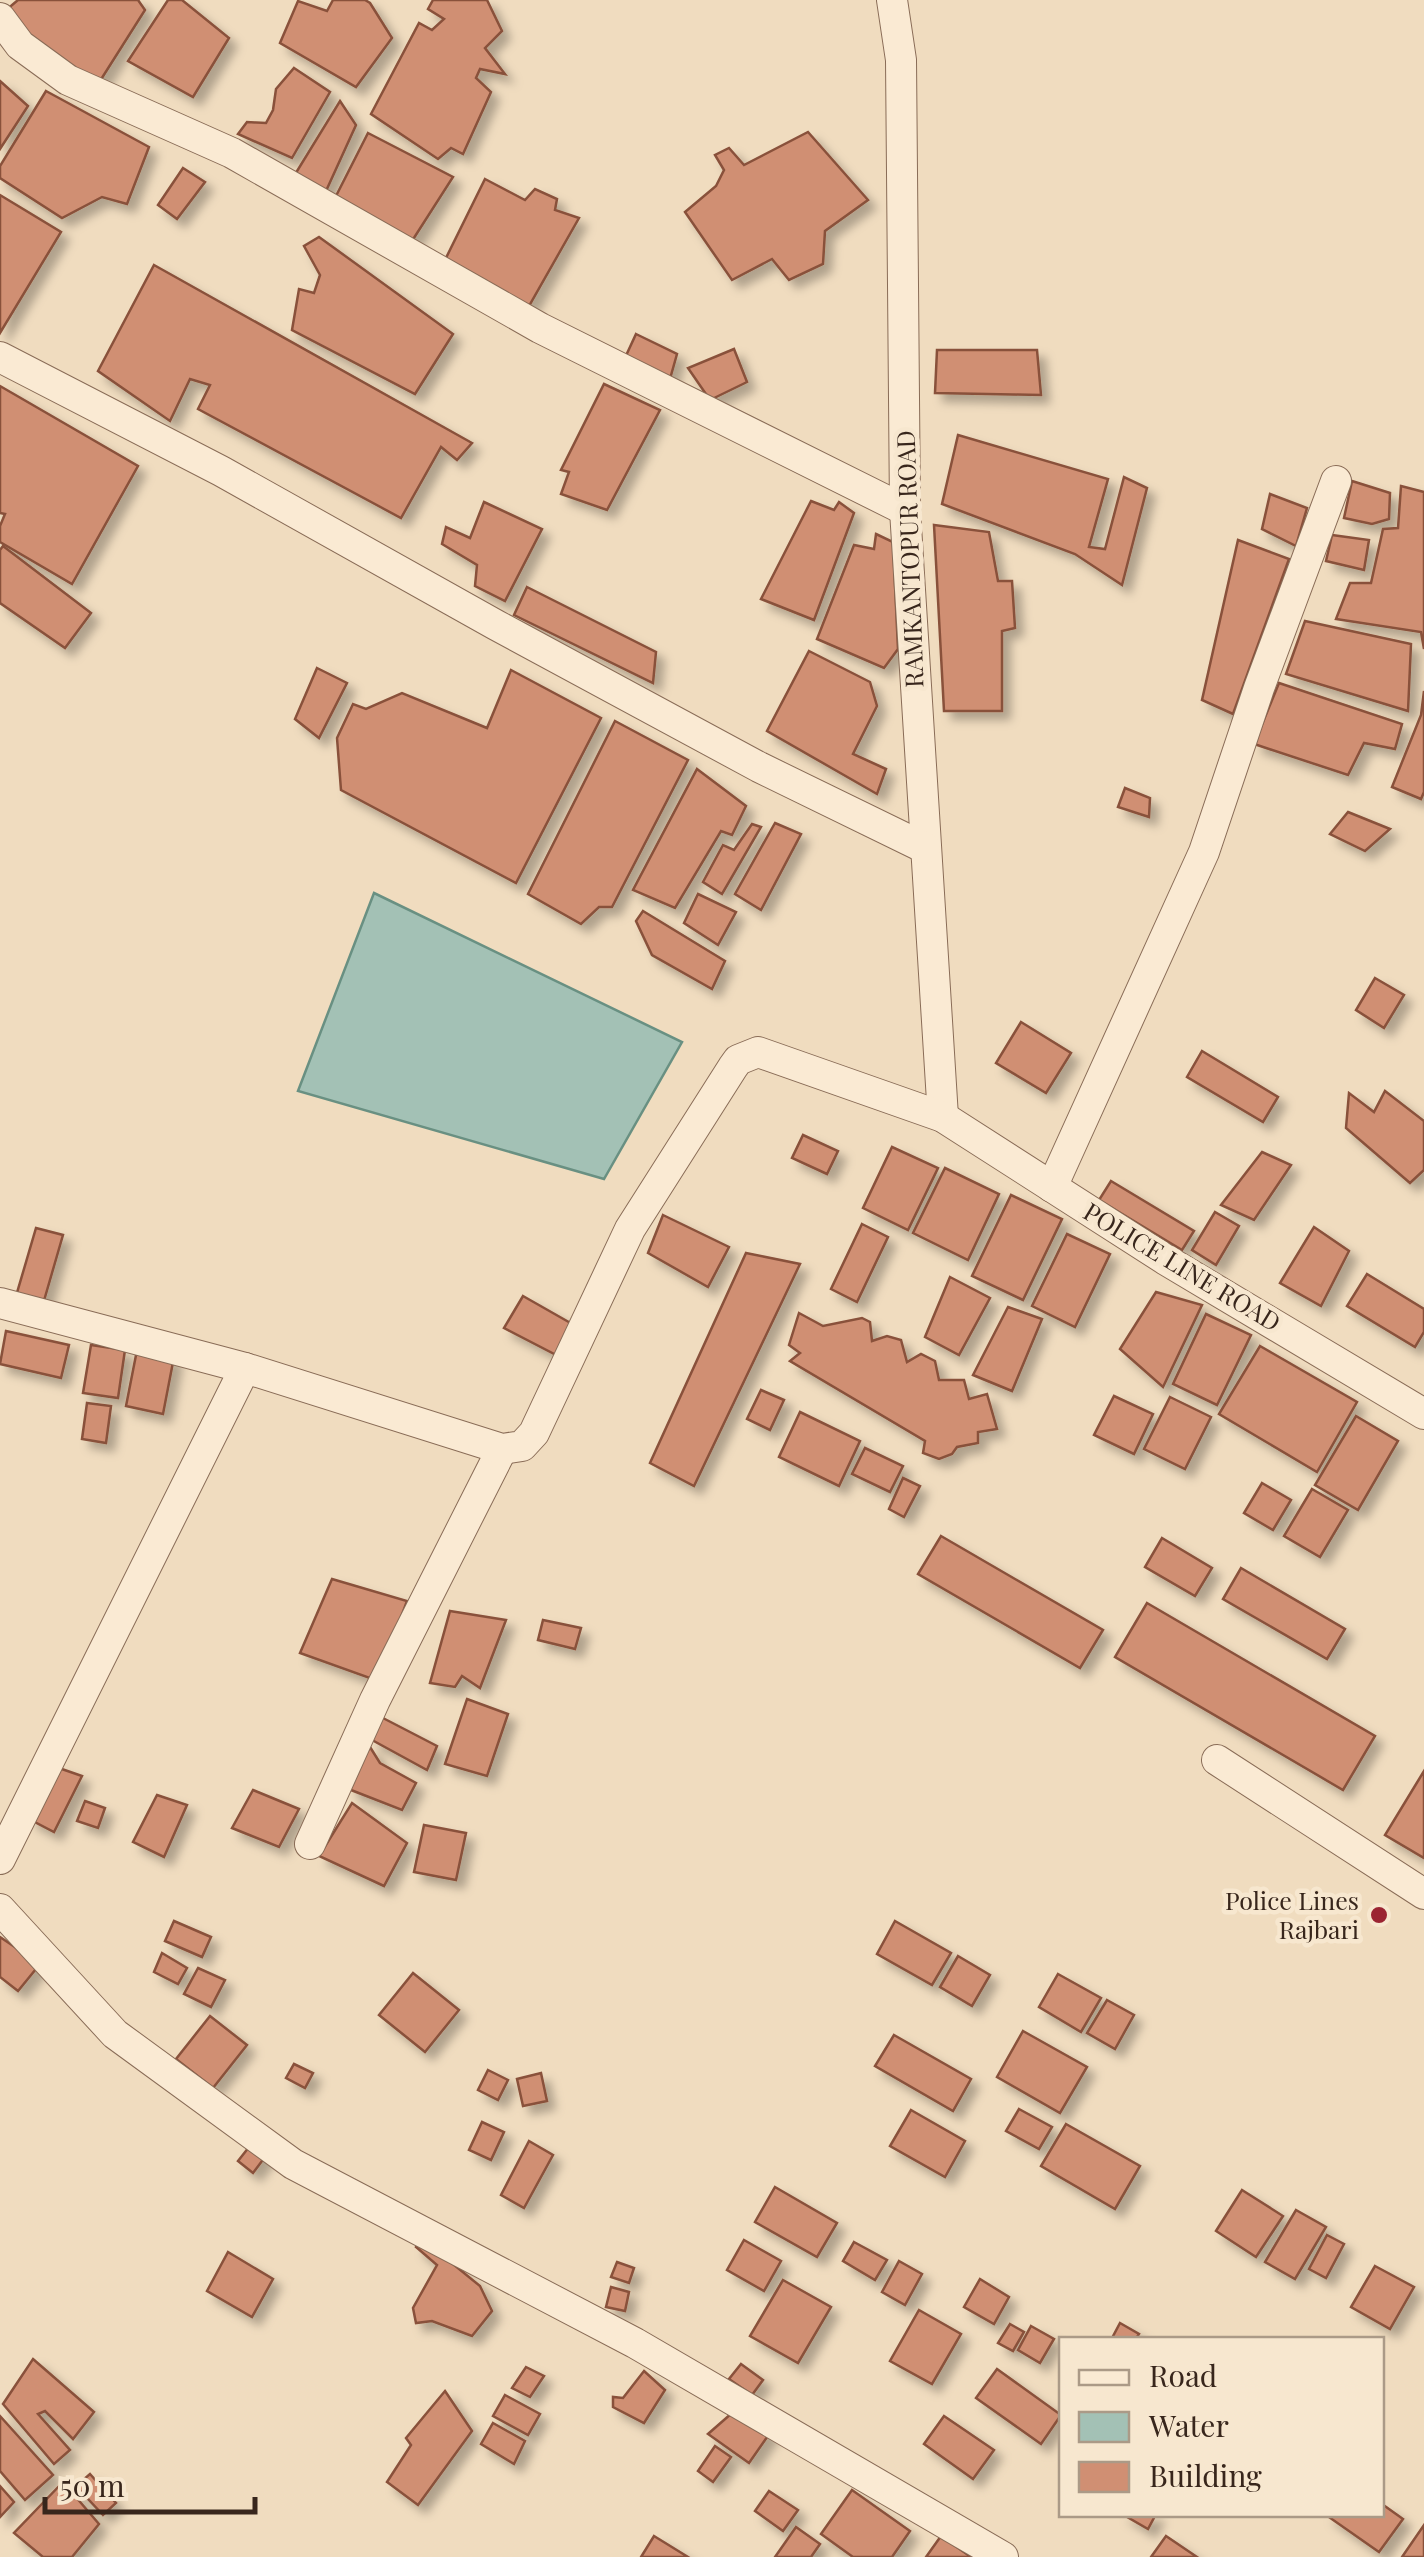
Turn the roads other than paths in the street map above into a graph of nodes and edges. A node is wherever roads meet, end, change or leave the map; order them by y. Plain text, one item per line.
1 (892, 0) edge
2 (0, 18) edge
3 (0, 357) edge
4 (1336, 481) dead end
5 (904, 510) junction
6 (924, 848) junction
7 (942, 1117) junction
8 (1052, 1187) junction
9 (0, 1303) edge
10 (244, 1368) junction
11 (1424, 1414) edge
12 (502, 1449) junction
13 (1217, 1760) dead end
14 (310, 1844) dead end
15 (0, 1860) edge
16 (1424, 1894) edge
17 (0, 1908) edge
18 (1003, 2557) edge

1 - 5 street, RAMKANTOPUR ROAD
2 - 5 street
3 - 6 street
4 - 8 street
5 - 6 street, RAMKANTOPUR ROAD
6 - 7 street, RAMKANTOPUR ROAD
7 - 8 street, POLICE LINE ROAD
7 - 12 street, POLICE LINE ROAD
8 - 11 street, POLICE LINE ROAD
9 - 10 street
10 - 12 street
10 - 15 street
12 - 14 street
13 - 16 street
17 - 18 street

